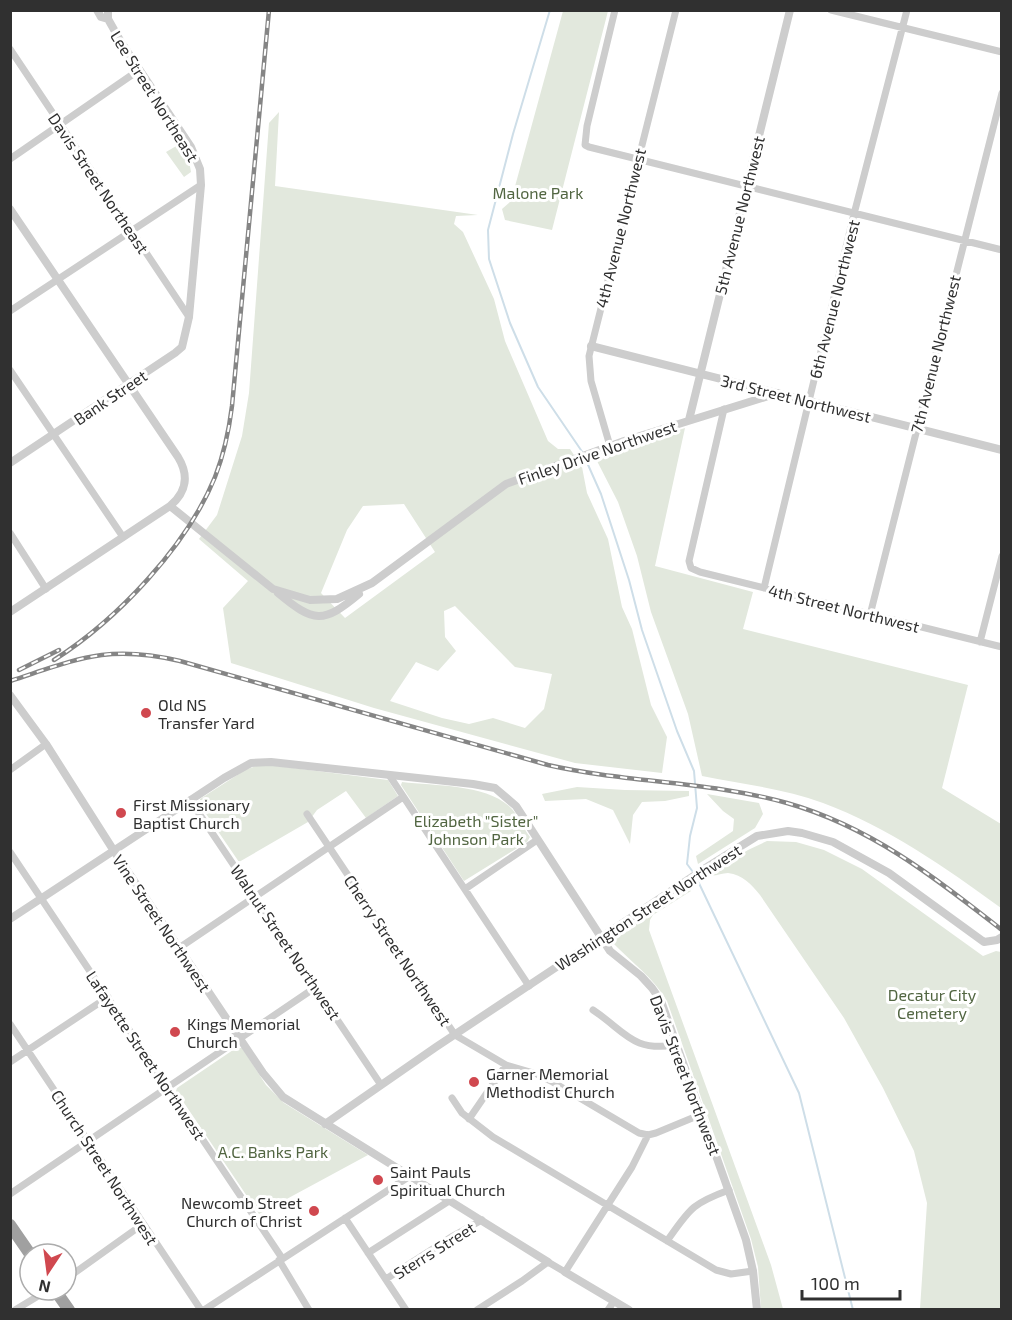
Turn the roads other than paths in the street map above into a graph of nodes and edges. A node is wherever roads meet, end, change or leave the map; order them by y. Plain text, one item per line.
1 (97, 10) edge
2 (615, 10) edge
3 (676, 10) edge
4 (790, 10) edge
5 (831, 10) edge
6 (907, 10) edge
7 (108, 15) edge
8 (902, 28) junction
9 (10, 49) edge
10 (1002, 52) edge
11 (139, 70) junction
12 (1002, 93) edge
13 (60, 125) junction
14 (10, 159) edge
15 (637, 159) junction
16 (201, 185) junction
17 (746, 185) junction
18 (10, 209) edge
19 (854, 214) junction
20 (131, 231) junction
21 (964, 240) junction
22 (1002, 250) edge
23 (58, 279) junction
24 (10, 311) edge
25 (189, 317) junction
26 (591, 346) junction
27 (10, 370) edge
28 (700, 374) junction
29 (128, 384) junction
30 (778, 393) junction
31 (808, 402) junction
32 (724, 410) junction
33 (688, 420) junction
34 (917, 429) junction
35 (54, 435) junction
36 (610, 446) junction
37 (1002, 450) edge
38 (10, 463) edge
39 (170, 506) junction
40 (10, 533) edge
41 (123, 537) junction
42 (1002, 556) edge
43 (372, 583) junction
44 (764, 588) junction
45 (46, 589) junction
46 (273, 589) junction
47 (10, 612) edge
48 (870, 615) junction
49 (980, 642) junction
50 (1002, 648) edge
51 (10, 695) edge
52 (46, 744) junction
53 (10, 770) edge
54 (389, 775) junction
55 (403, 798) junction
56 (190, 800) junction
57 (307, 814) dead end
58 (537, 840) junction
59 (329, 848) junction
60 (114, 851) junction
61 (10, 852) edge
62 (465, 889) junction
63 (42, 898) junction
64 (256, 898) junction
65 (10, 919) edge
66 (1002, 937) edge
67 (602, 938) junction
68 (179, 948) junction
69 (529, 986) junction
70 (316, 987) junction
71 (108, 997) junction
72 (593, 1010) dead end
73 (10, 1024) edge
74 (455, 1035) junction
75 (240, 1039) junction
76 (676, 1045) junction
77 (28, 1051) junction
78 (10, 1062) edge
79 (506, 1065) junction
80 (381, 1085) junction
81 (169, 1088) junction
82 (452, 1098) dead end
83 (702, 1114) junction
84 (469, 1119) junction
85 (325, 1124) junction
86 (648, 1135) junction
87 (89, 1142) junction
88 (410, 1176) junction
89 (729, 1190) junction
90 (10, 1194) edge
91 (449, 1201) junction
92 (608, 1205) junction
93 (345, 1218) junction
94 (482, 1220) junction
95 (143, 1224) junction
96 (10, 1225) edge
97 (667, 1241) junction
98 (22, 1242) edge
99 (368, 1252) junction
100 (281, 1259) junction
101 (549, 1262) junction
102 (78, 1270) edge
103 (753, 1271) junction
104 (566, 1272) junction
105 (386, 1279) junction
106 (614, 1301) junction
107 (28, 1302) edge
108 (15, 1310) edge
109 (202, 1310) edge
110 (309, 1310) edge
111 (406, 1310) edge
112 (477, 1310) edge
113 (608, 1310) edge
114 (629, 1310) edge
115 (757, 1310) edge

1 - 7 street, Lee Street Northeast
2 - 15 street
3 - 15 street, 4th Avenue Northwest
4 - 17 street, 5th Avenue Northwest
5 - 8 street
6 - 8 street, 6th Avenue Northwest
7 - 11 street, Lee Street Northeast
8 - 10 street
8 - 19 street, 6th Avenue Northwest
9 - 13 street, Davis Street Northeast
11 - 13 street
11 - 16 street, Lee Street Northeast
12 - 21 street, 7th Avenue Northwest
13 - 14 street
13 - 20 street, Davis Street Northeast
15 - 17 street
15 - 26 street, 4th Avenue Northwest
16 - 20 street
16 - 25 street, Lee Street Northeast
17 - 19 street
17 - 28 street, 5th Avenue Northwest
18 - 23 street
19 - 21 street
19 - 31 street, 6th Avenue Northwest
20 - 23 street
20 - 25 street, Davis Street Northeast
21 - 22 street
21 - 34 street, 7th Avenue Northwest
23 - 24 street
23 - 29 street
25 - 29 street, Bank Street
26 - 28 street, 3rd Street Northwest
26 - 36 street, 4th Avenue Northwest
27 - 35 street
28 - 30 street, 3rd Street Northwest
28 - 33 street, 5th Avenue Northwest
29 - 35 street, Bank Street
29 - 39 street
30 - 31 street, 3rd Street Northwest
30 - 32 street, Finley Drive Northwest
31 - 34 street, 3rd Street Northwest
31 - 44 street, 6th Avenue Northwest
32 - 33 street, Finley Drive Northwest
32 - 44 street, 4th Street Northwest
33 - 36 street, Finley Drive Northwest
34 - 37 street, 3rd Street Northwest
34 - 48 street, 7th Avenue Northwest
35 - 38 street, Bank Street
35 - 41 street
36 - 43 street, Finley Drive Northwest
39 - 41 street
39 - 46 street, Finley Drive Northwest
40 - 45 street
41 - 45 street
42 - 49 street
43 - 46 street, Finley Drive Northwest
43 - 46 street, Finley Drive Northwest
44 - 48 street, 4th Street Northwest
45 - 47 street
48 - 49 street, 4th Street Northwest
49 - 50 street, 4th Street Northwest
51 - 52 street, Vine Street Northwest
52 - 53 street
52 - 60 street, Vine Street Northwest
54 - 55 street
54 - 56 street, Davis Street Northwest
54 - 58 street, Davis Street Northwest
55 - 59 street
55 - 62 street
56 - 60 street, Davis Street Northwest
56 - 64 street, Walnut Street Northwest
57 - 59 street, Cherry Street Northwest
58 - 62 street
58 - 67 street, Davis Street Northwest
59 - 64 street
59 - 74 street, Cherry Street Northwest
60 - 63 street, Davis Street Northwest
60 - 68 street, Vine Street Northwest
61 - 63 street, Lafayette Street Northwest
62 - 69 street
63 - 65 street, Davis Street Northwest
63 - 71 street, Lafayette Street Northwest
64 - 68 street
64 - 70 street, Walnut Street Northwest
66 - 67 street, Washington Street Northwest
67 - 69 street, Washington Street Northwest
67 - 76 street, Davis Street Northwest
68 - 75 street, Vine Street Northwest
69 - 74 street, Washington Street Northwest
70 - 75 street
70 - 80 street, Walnut Street Northwest
71 - 77 street
71 - 81 street, Lafayette Street Northwest
72 - 76 street
73 - 77 street, Church Street Northwest
74 - 79 street, Cherry Street Northwest
74 - 80 street, Washington Street Northwest
75 - 81 street
75 - 85 street, Vine Street Northwest
76 - 83 street, Davis Street Northwest
77 - 78 street
77 - 87 street, Church Street Northwest
79 - 84 street
79 - 86 street, Cherry Street Northwest
80 - 85 street, Washington Street Northwest
81 - 87 street
81 - 100 street, Lafayette Street Northwest
82 - 84 street
83 - 86 street
83 - 89 street, Davis Street Northwest
84 - 92 street
85 - 88 street, Vine Street Northwest
86 - 92 street
87 - 90 street
87 - 95 street, Church Street Northwest
88 - 91 street, Vine Street Northwest
88 - 93 street
89 - 97 street
89 - 103 street, Davis Street Northwest
91 - 94 street, Vine Street Northwest
91 - 99 street
92 - 97 street
92 - 104 street
93 - 99 street
93 - 100 street
94 - 101 street, Vine Street Northwest
94 - 105 street, Sterrs Street
95 - 102 street
95 - 109 street, Church Street Northwest
96 - 98 highway
97 - 103 street
99 - 105 street
100 - 109 street
100 - 110 street, Lafayette Street Northwest
101 - 104 street
101 - 112 street
103 - 115 street, Davis Street Northwest
104 - 106 street
105 - 111 street
106 - 113 street
106 - 114 street
107 - 108 street

